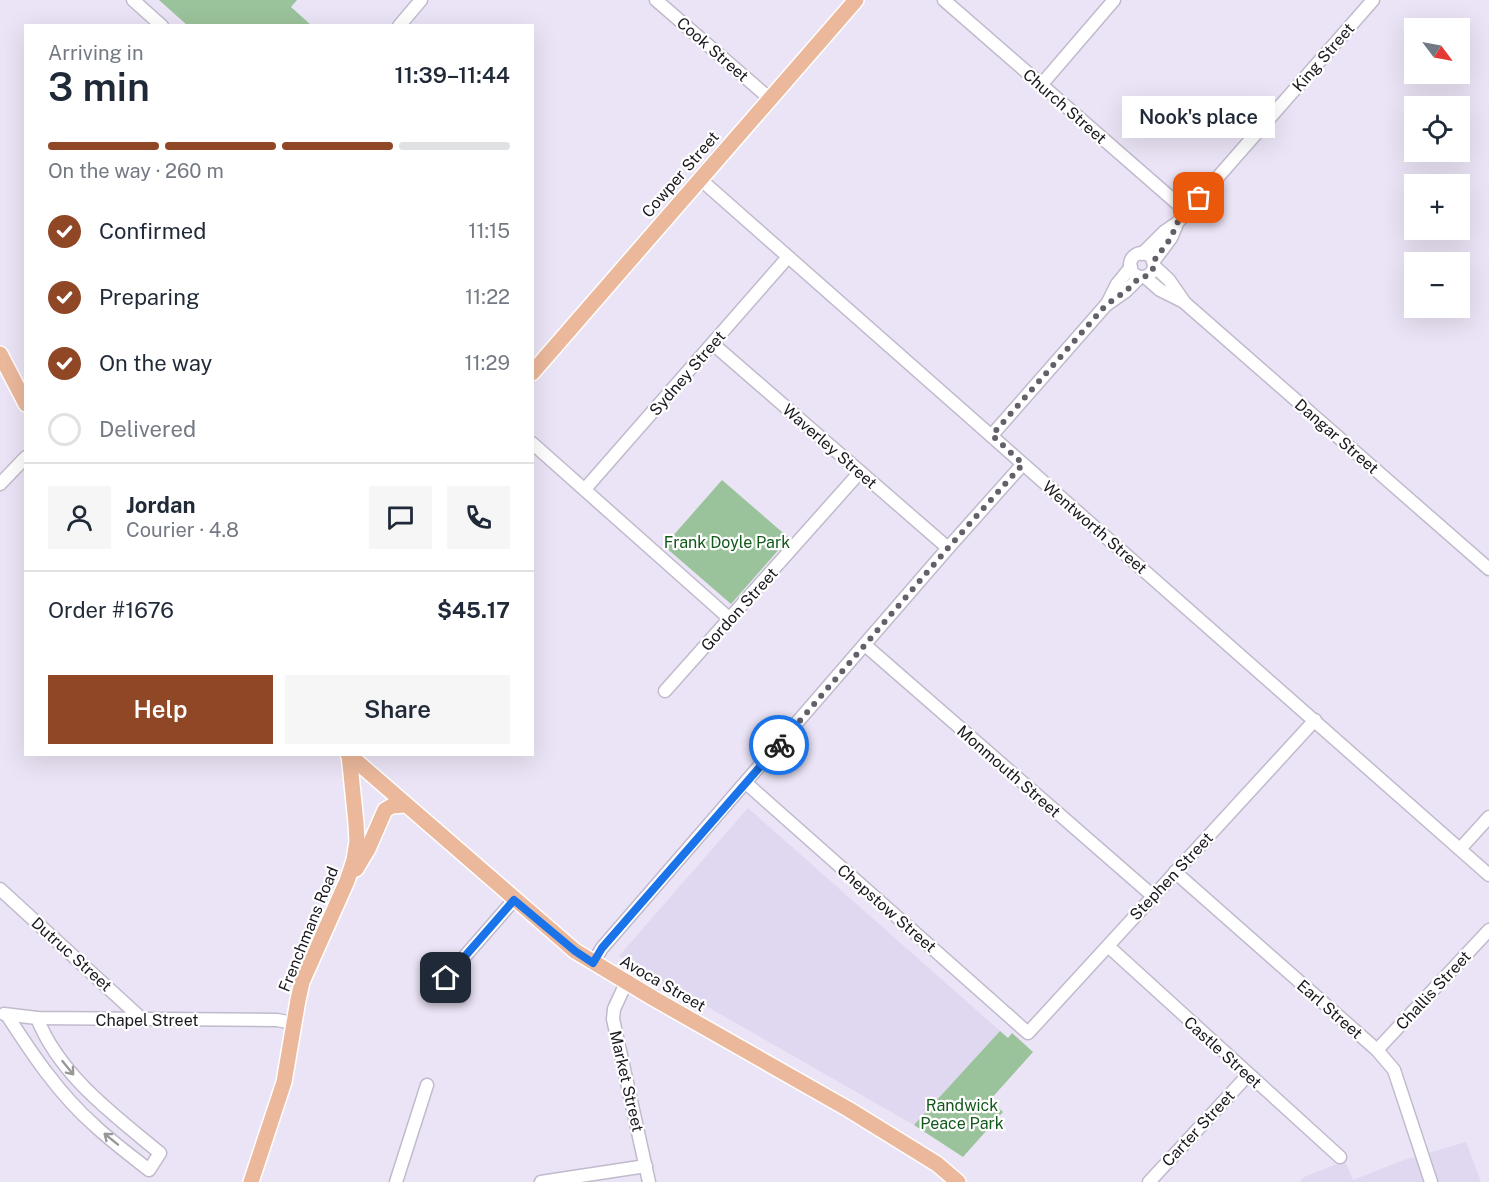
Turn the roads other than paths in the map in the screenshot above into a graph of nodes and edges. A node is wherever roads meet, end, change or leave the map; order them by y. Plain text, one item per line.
1 (133, 0) edge
2 (421, 0) edge
3 (656, 0) edge
4 (856, 0) edge
5 (944, 0) edge
6 (1114, 0) edge
7 (1373, 0) edge
8 (160, 24) edge
9 (401, 24) edge
10 (1041, 85) junction
11 (769, 98) junction
12 (700, 179) junction
13 (1187, 212) junction
14 (1177, 223) junction
15 (1142, 254) junction
16 (788, 257) junction
17 (1154, 264) junction
18 (1131, 267) junction
19 (1143, 277) junction
20 (1185, 303) junction
21 (1106, 305) junction
22 (712, 344) junction
23 (0, 354) edge
24 (536, 362) edge
25 (24, 400) edge
26 (992, 435) junction
27 (534, 445) edge
28 (24, 459) edge
29 (1023, 464) junction
30 (860, 472) junction
31 (0, 484) edge
32 (585, 489) junction
33 (948, 548) junction
34 (1489, 569) edge
35 (730, 619) junction
36 (866, 645) junction
37 (665, 691) dead end
38 (1314, 720) junction
39 (349, 756) edge
40 (350, 756) edge
41 (746, 783) junction
42 (405, 805) junction
43 (1489, 817) edge
44 (1460, 849) junction
45 (1175, 872) junction
46 (1489, 875) edge
47 (0, 889) edge
48 (342, 892) junction
49 (1153, 896) junction
50 (514, 900) junction
51 (1489, 930) edge
52 (1108, 946) junction
53 (593, 963) junction
54 (626, 983) junction
55 (432, 994) dead end
56 (4, 1014) edge
57 (37, 1018) junction
58 (143, 1020) junction
59 (293, 1023) junction
60 (1028, 1032) joint
61 (1377, 1050) junction
62 (1248, 1075) junction
63 (427, 1085) dead end
64 (1340, 1157) dead end
65 (646, 1166) junction
66 (251, 1182) edge
67 (396, 1182) edge
68 (541, 1182) edge
69 (649, 1182) edge
70 (958, 1182) edge
71 (1149, 1182) edge
72 (1431, 1182) edge

1 - 8 street
2 - 9 street
3 - 11 street, Cook Street
4 - 11 main road, Cowper Street
5 - 10 street, Church Street
6 - 10 street
7 - 13 street, King Street
10 - 13 street, Church Street
11 - 12 main road, Cowper Street
12 - 16 street, Wentworth Street
12 - 24 main road, Cowper Street
13 - 14 street, King Street
14 - 15 street, King Street
14 - 17 street, King Street
15 - 17 street
15 - 18 street
16 - 22 street, Sydney Street
16 - 26 street, Wentworth Street
17 - 19 street
17 - 20 street, Dangar Street
18 - 19 street
18 - 21 street
19 - 20 street, Dangar Street
19 - 21 street
20 - 34 street, Dangar Street
21 - 26 street
22 - 30 street, Waverley Street
22 - 32 street, Sydney Street
23 - 25 main road
26 - 29 street, Wentworth Street
27 - 32 street
28 - 31 street
29 - 33 street
29 - 38 street, Wentworth Street
30 - 33 street, Waverley Street
30 - 35 street, Gordon Street
32 - 35 street
33 - 36 street
35 - 37 street, Gordon Street
36 - 41 street
36 - 49 street, Monmouth Street
38 - 44 street, Wentworth Street
38 - 45 street, Stephen Street
39 - 48 main road, Frenchmans Road
40 - 42 main road, Avoca Street
41 - 53 street
41 - 60 street, Chepstow Street
42 - 48 main road
42 - 50 main road, Avoca Street
43 - 44 street
44 - 46 street, Wentworth Street
45 - 49 street, Stephen Street
45 - 61 street, Earl Street
47 - 58 street, Dutruc Street
48 - 59 main road, Frenchmans Road
49 - 52 street, Stephen Street
50 - 53 main road, Avoca Street
50 - 55 street
51 - 61 street, Challis Street
52 - 60 street, Stephen Street
52 - 62 street, Castle Street
53 - 54 main road, Avoca Street
54 - 65 street, Market Street
54 - 70 main road, Avoca Street
56 - 57 street, Chapel Street
57 -> 56 street
57 - 58 street, Chapel Street
58 - 59 street, Chapel Street
59 - 66 main road, Frenchmans Road
61 - 72 street, Earl Street
62 - 64 street, Castle Street
62 - 71 street, Carter Street
63 - 67 street
65 - 68 street
65 - 69 street, Market Street

